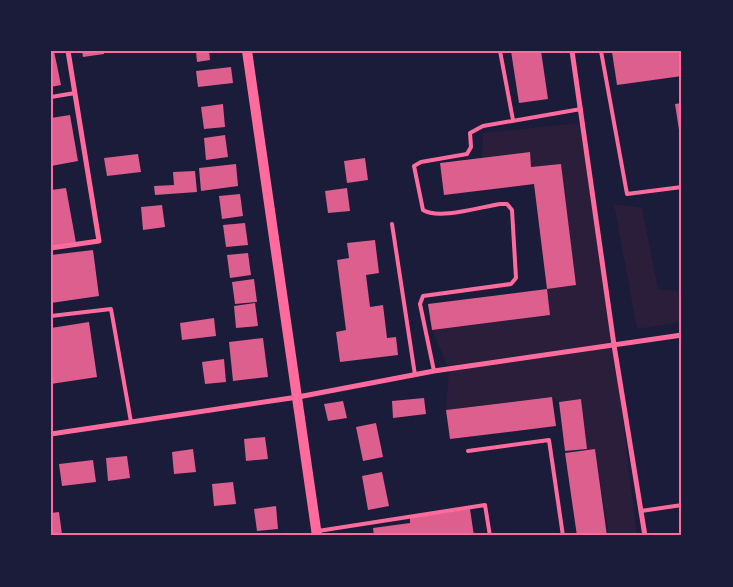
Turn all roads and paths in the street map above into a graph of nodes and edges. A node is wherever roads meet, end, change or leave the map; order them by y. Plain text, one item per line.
1 (68, 51) edge
2 (247, 51) edge
3 (500, 51) edge
4 (572, 51) edge
5 (601, 51) edge
6 (75, 93) junction
7 (51, 97) edge
8 (581, 109) junction
9 (513, 120) junction
10 (682, 187) edge
11 (392, 224) dead end
12 (51, 248) edge
13 (51, 316) edge
14 (682, 335) edge
15 (614, 345) junction
16 (434, 372) junction
17 (415, 375) junction
18 (298, 397) junction
19 (132, 422) junction
20 (51, 434) edge
21 (468, 452) dead end
22 (682, 505) edge
23 (641, 510) junction
24 (316, 533) edge
25 (490, 536) edge
26 (563, 536) edge
27 (645, 536) edge

1 - 6 street
2 - 18 main road
3 - 9 lane
4 - 8 street
5 - 10 lane
6 - 7 lane
6 - 12 street
8 - 9 lane
8 - 15 street
9 - 16 lane
11 - 17 lane
13 - 19 lane
14 - 15 street
15 - 16 street
15 - 23 street
16 - 17 street
17 - 18 street
18 - 19 street
18 - 24 main road
19 - 20 street
21 - 26 lane
22 - 23 lane
23 - 27 street
24 - 25 lane

